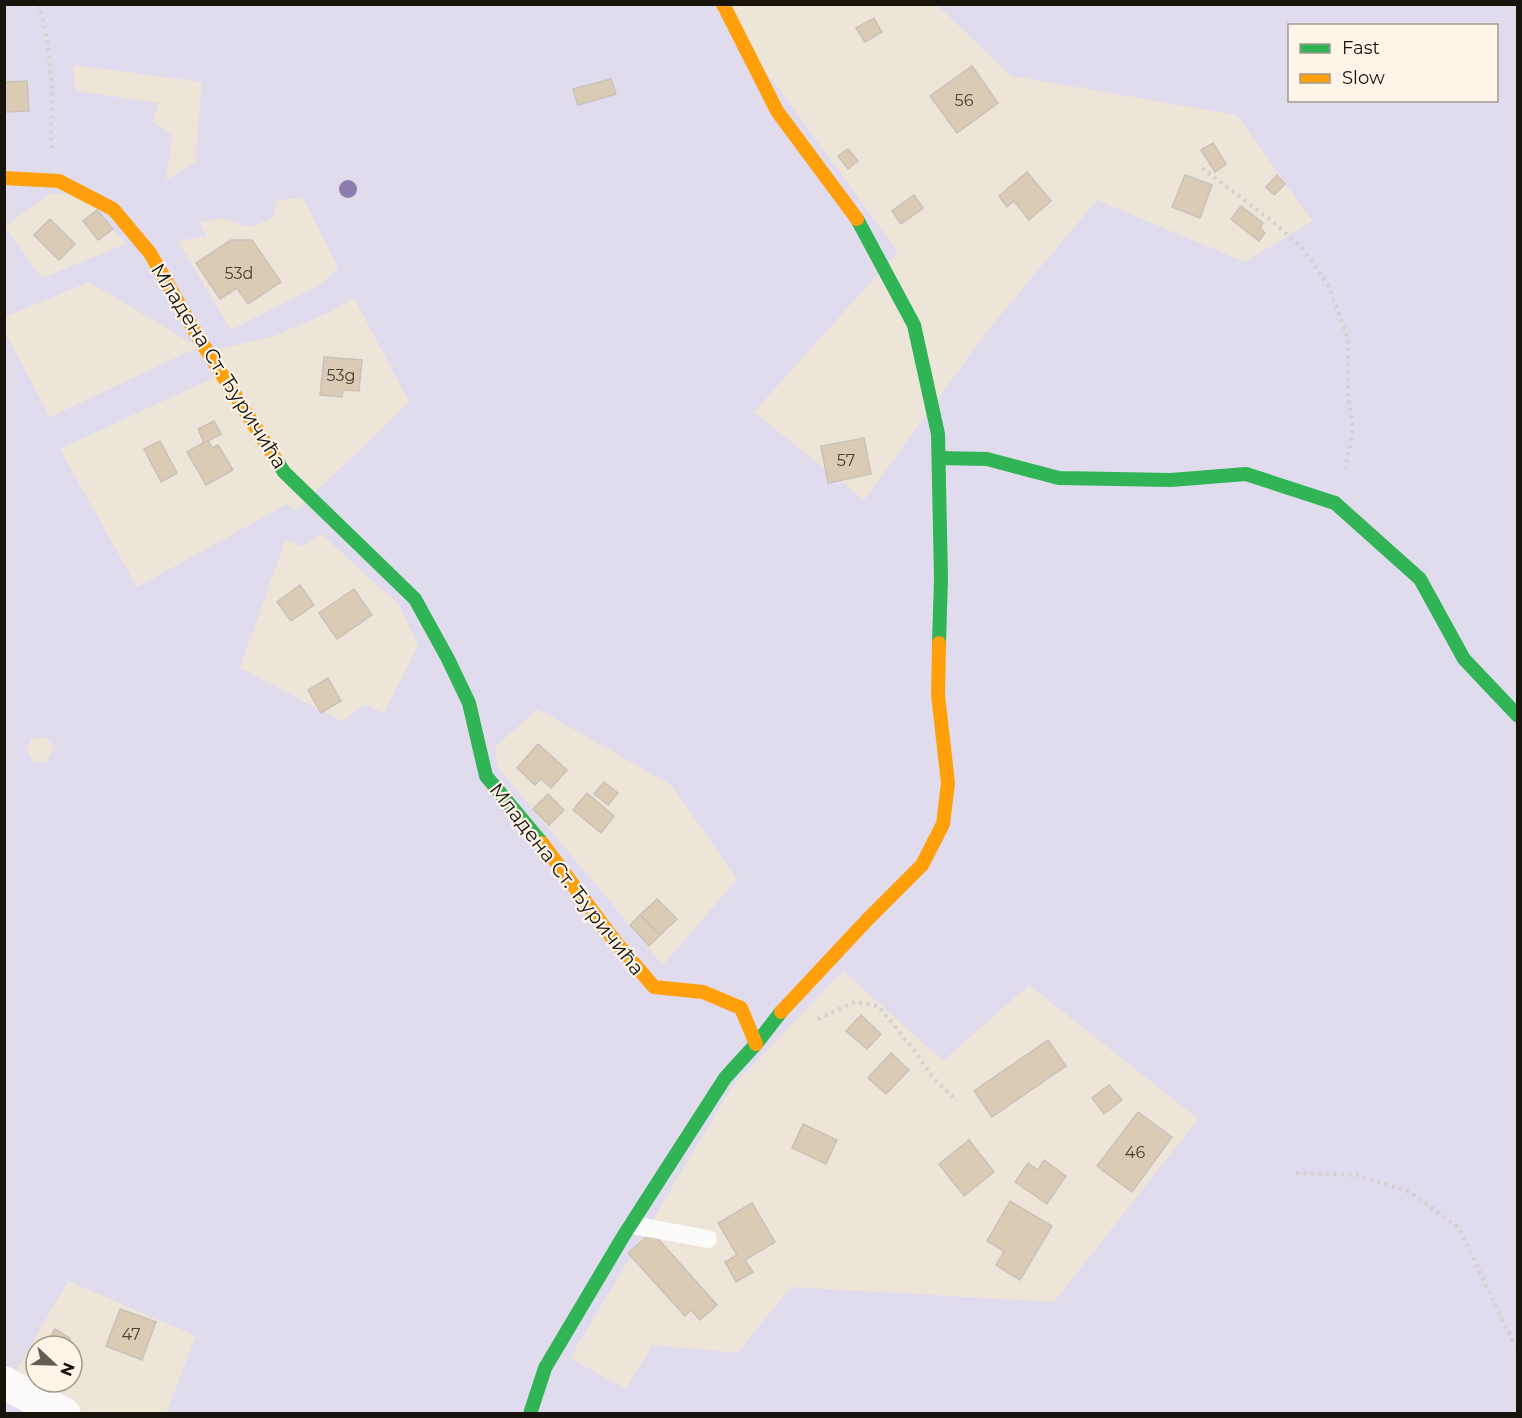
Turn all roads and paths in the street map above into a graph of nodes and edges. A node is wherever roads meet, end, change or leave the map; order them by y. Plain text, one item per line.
1 (39, 4) edge
2 (723, 4) edge
3 (1202, 168) dead end
4 (4, 178) edge
5 (59, 181) junction
6 (939, 458) junction
7 (1335, 503) junction
8 (1518, 717) edge
9 (811, 1022) dead end
10 (756, 1044) junction
11 (957, 1101) dead end
12 (1296, 1173) dead end
13 (632, 1225) junction
14 (708, 1239) dead end
15 (1518, 1348) edge
16 (4, 1383) edge
17 (64, 1413) edge
18 (530, 1413) edge

1 - 5 path
2 - 6 street
3 - 7 path
4 - 5 street, Младена Ст. Ђуричића
5 - 10 street, Младена Ст. Ђуричића
6 - 7 street
6 - 10 street
7 - 8 street
9 - 11 path
10 - 13 street
12 - 15 path
13 - 14 lane
13 - 18 street
16 - 17 street

